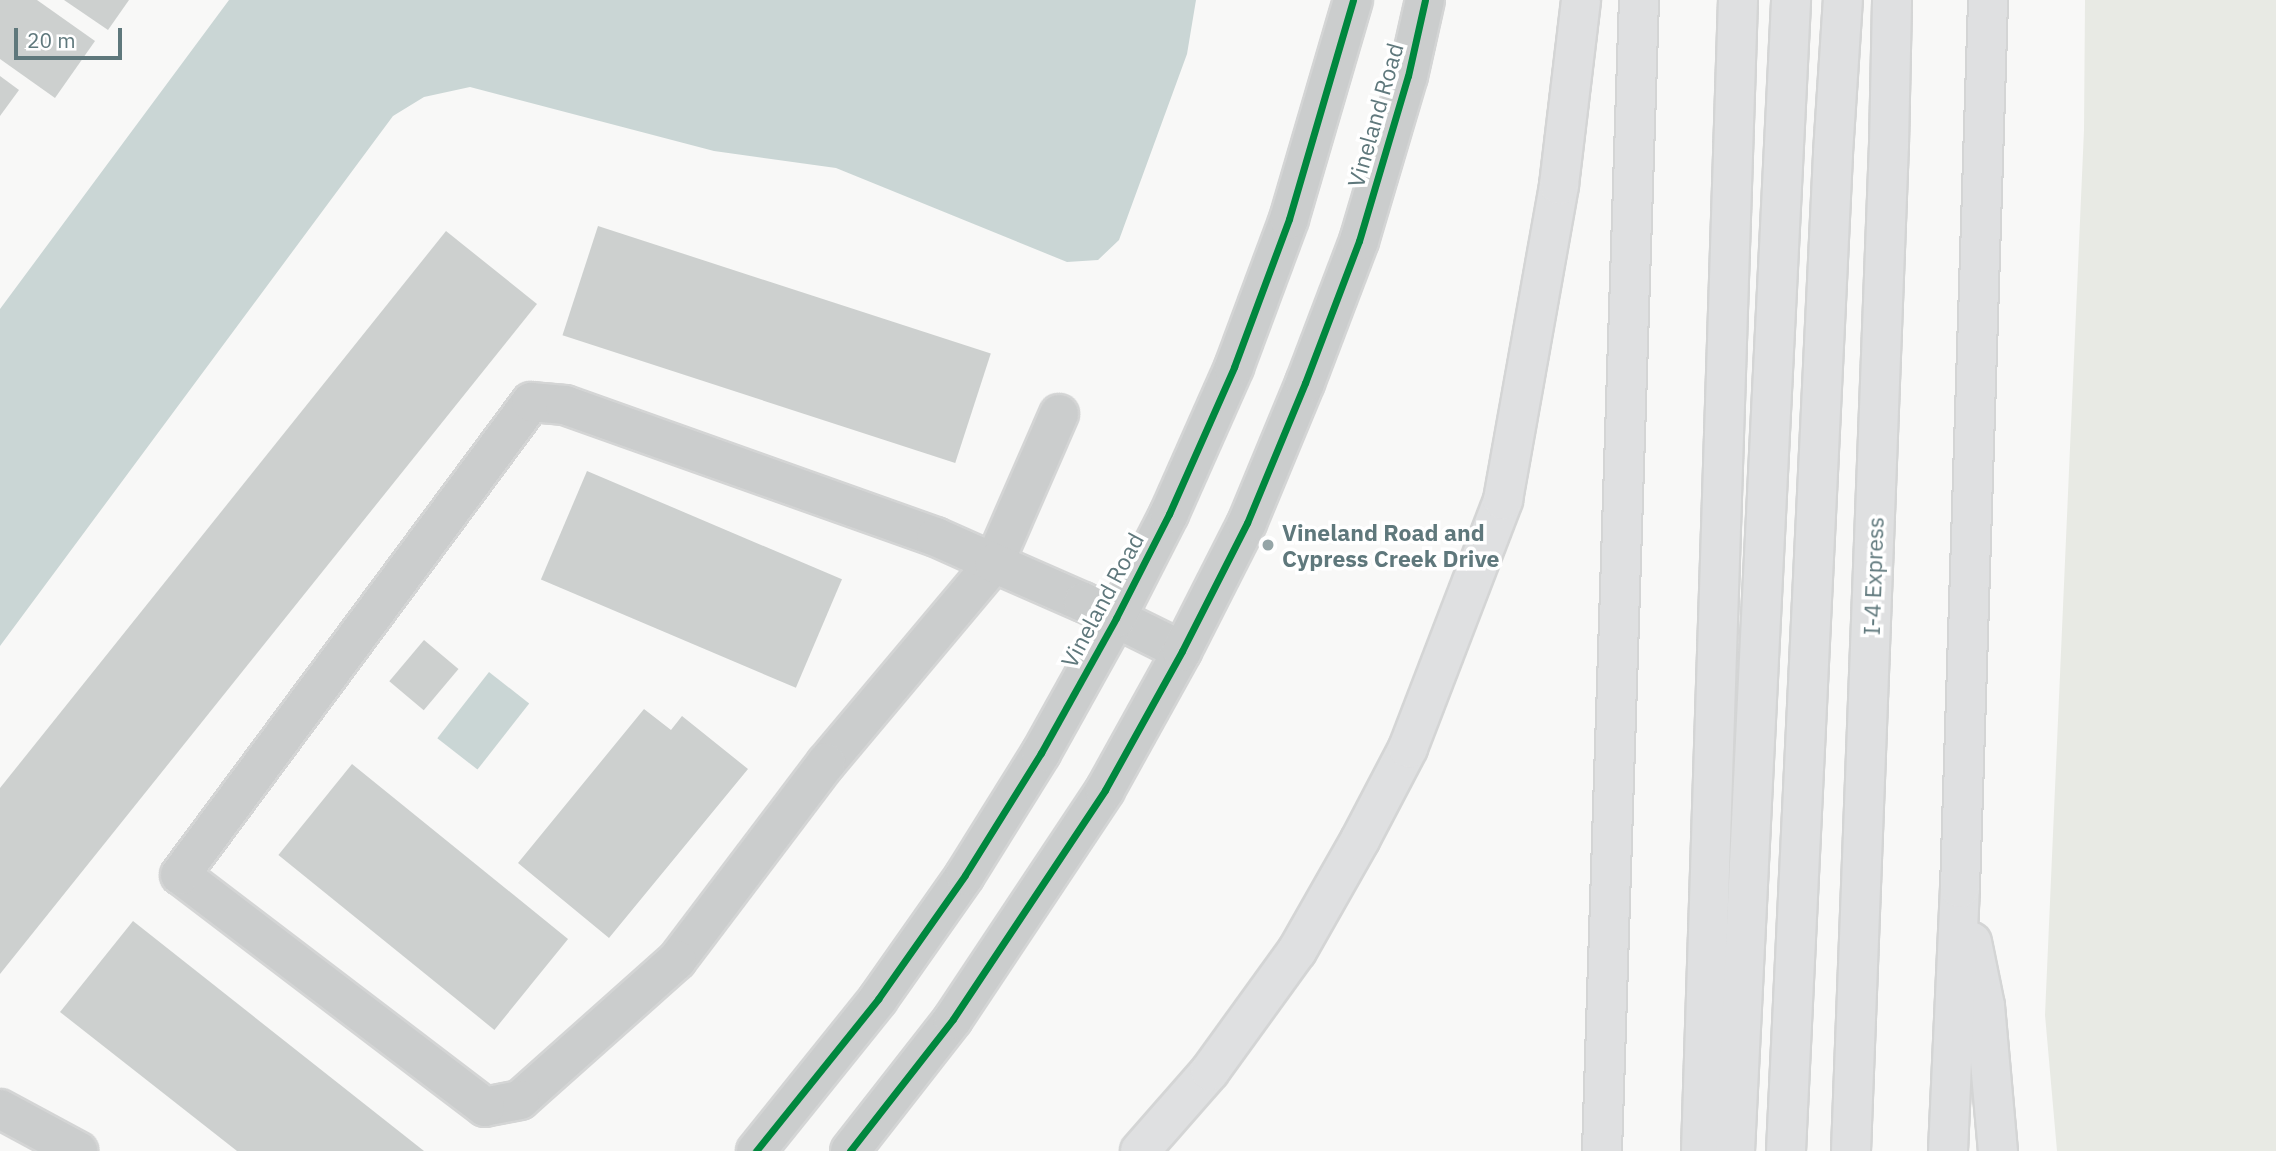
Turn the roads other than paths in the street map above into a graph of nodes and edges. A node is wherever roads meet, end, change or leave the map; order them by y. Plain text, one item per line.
1 (1353, 0) edge
2 (1425, 0) edge
3 (1581, 0) edge
4 (1639, 0) edge
5 (1738, 0) edge
6 (1791, 0) edge
7 (1843, 0) edge
8 (1892, 0) edge
9 (1988, 0) edge
10 (1059, 414) dead end
11 (994, 563) junction
12 (1116, 618) junction
13 (1182, 651) junction
14 (1960, 888) junction
15 (0, 1111) edge
16 (39, 1151) edge
17 (78, 1151) edge
18 (755, 1151) edge
19 (850, 1151) edge
20 (1140, 1151) edge
21 (1602, 1151) edge
22 (1701, 1151) edge
23 (1735, 1151) edge
24 (1786, 1151) edge
25 (1851, 1151) edge
26 (1948, 1151) edge
27 (1998, 1151) edge

1 - 12 street, Vineland Road
2 - 13 street, Vineland Road
3 - 20 highway
4 - 21 highway
5 - 22 highway
6 - 23 highway
7 - 24 highway
8 - 25 highway, I-4 Express
9 - 14 highway
10 - 11 street
11 - 11 street
11 - 12 street
12 - 13 street
12 - 18 street, Vineland Road
13 - 19 street, Vineland Road
14 - 26 highway
14 - 27 highway
15 - 16 street
15 - 17 street

